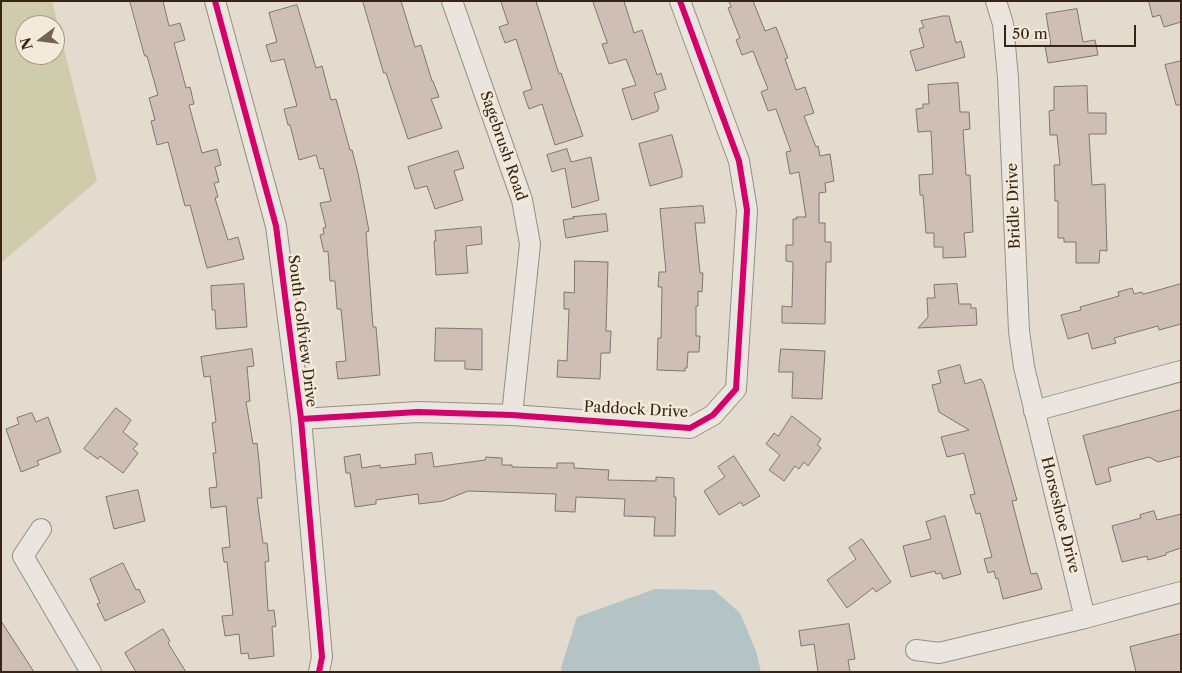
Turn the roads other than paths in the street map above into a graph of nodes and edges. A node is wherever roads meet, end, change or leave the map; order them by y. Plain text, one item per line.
1 (215, 1) edge
2 (452, 1) edge
3 (680, 1) edge
4 (996, 1) edge
5 (1181, 371) edge
6 (1034, 411) junction
7 (512, 415) junction
8 (301, 419) junction
9 (41, 529) dead end
10 (1181, 592) edge
11 (1085, 618) junction
12 (916, 650) dead end
13 (92, 672) edge
14 (319, 672) edge

1 - 8 street, South Golfview Drive
2 - 7 street, Sagebrush Road
3 - 7 street, Paddock Drive
4 - 6 street, Bridle Drive
5 - 6 street
6 - 11 street, Horseshoe Drive
7 - 8 street, Paddock Drive
8 - 14 street, South Golfview Drive
9 - 13 street
10 - 11 street
11 - 12 street

